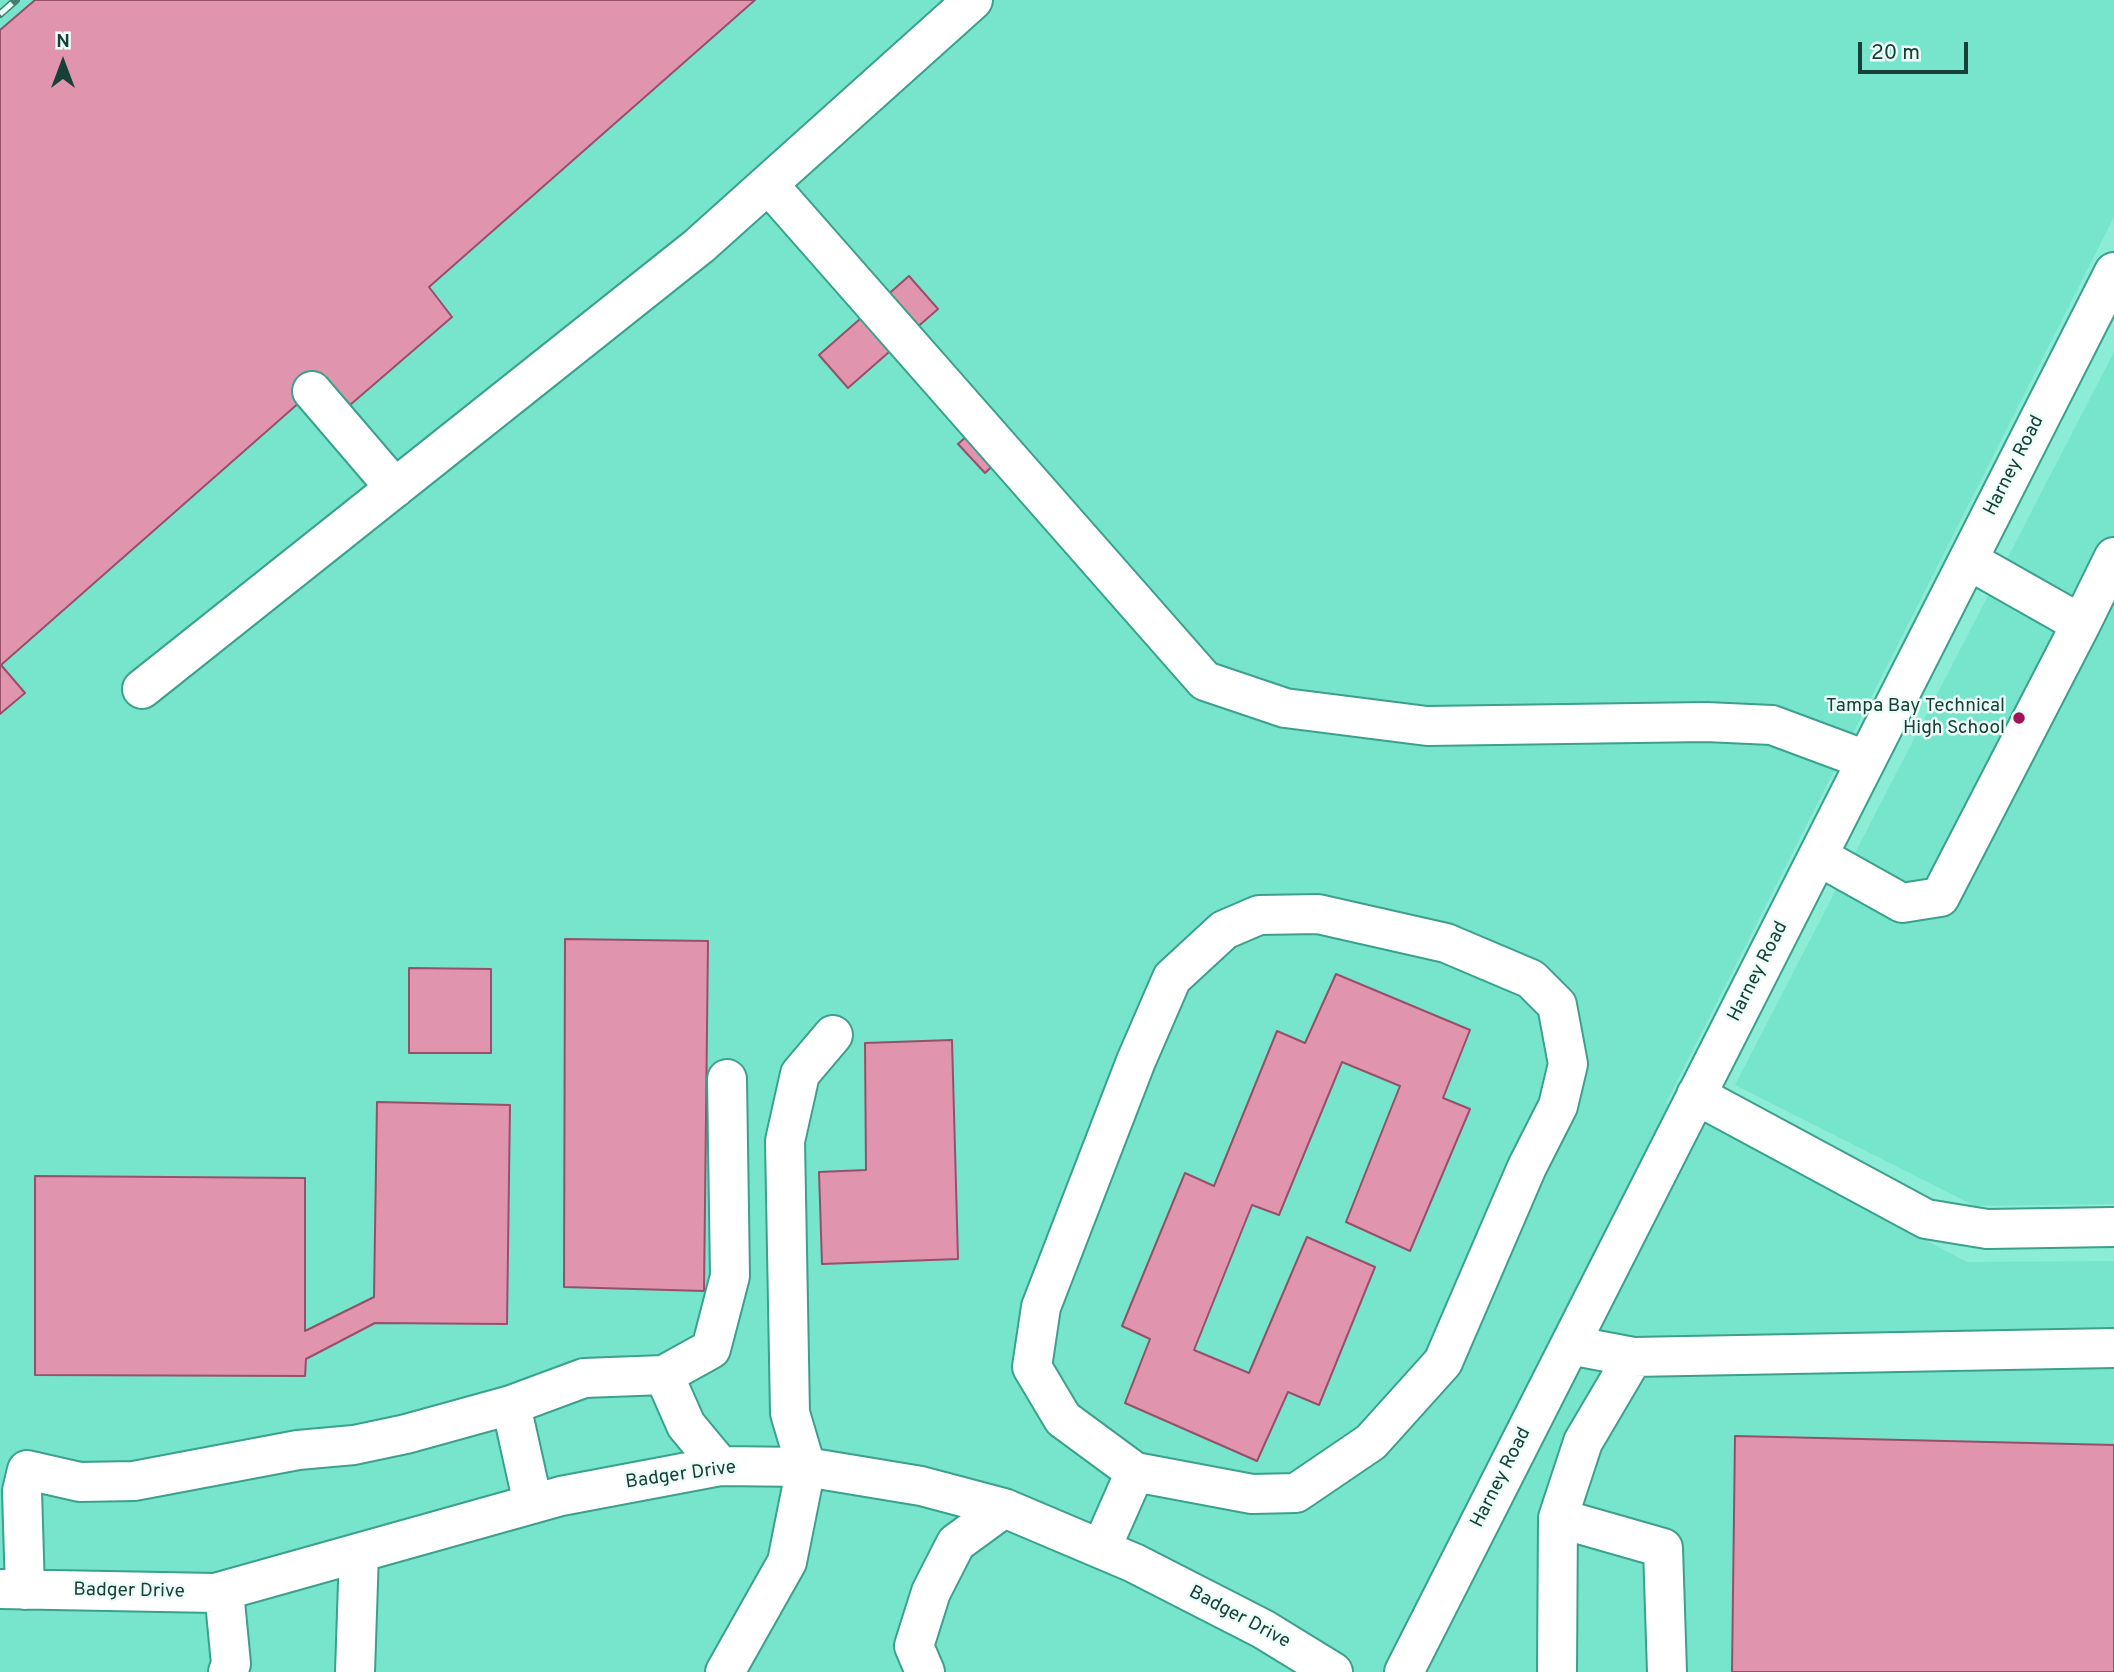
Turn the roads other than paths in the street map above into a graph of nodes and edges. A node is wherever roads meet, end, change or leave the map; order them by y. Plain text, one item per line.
1 (973, 0) edge
2 (768, 184) junction
3 (2114, 272) edge
4 (2101, 328) edge
5 (312, 391) dead end
6 (395, 488) junction
7 (2114, 558) edge
8 (1968, 560) junction
9 (2081, 624) junction
10 (142, 689) dead end
11 (1866, 760) junction
12 (1818, 856) junction
13 (833, 1034) dead end
14 (727, 1079) dead end
15 (1696, 1096) junction
16 (2114, 1227) edge
17 (1570, 1345) junction
18 (2114, 1348) edge
19 (1633, 1357) junction
20 (664, 1375) junction
21 (511, 1405) junction
22 (720, 1466) junction
23 (806, 1467) junction
24 (14, 1469) edge
25 (1135, 1472) junction
26 (533, 1504) junction
27 (1004, 1508) junction
28 (1558, 1518) junction
29 (1101, 1549) junction
30 (359, 1553) junction
31 (13, 1590) edge
32 (224, 1591) junction
33 (228, 1672) edge
34 (355, 1672) edge
35 (725, 1672) edge
36 (925, 1672) edge
37 (1333, 1672) edge
38 (1404, 1672) edge
39 (1557, 1672) edge
40 (1667, 1672) edge

1 - 2 street
2 - 6 street
2 - 11 street
3 - 4 street, Harney Road
4 - 8 street, Harney Road
5 - 6 street
6 - 10 street
7 - 9 street
8 - 9 street
8 - 11 street, Harney Road
9 - 12 street
11 - 12 street, Harney Road
12 - 15 street, Harney Road
13 - 23 street
14 - 20 street
15 - 16 street
15 - 17 street, Harney Road
17 - 19 street
17 - 38 street, Harney Road
18 - 19 street
19 - 28 street
20 - 21 street
20 - 22 street
21 - 24 street
21 - 26 street
22 - 23 street, Badger Drive
22 - 26 street, Badger Drive
23 - 27 street, Badger Drive
23 - 35 street
24 - 31 street
25 - 25 street
25 - 29 street
26 - 30 street, Badger Drive
27 - 29 street, Badger Drive
27 - 36 street
28 - 39 street
28 - 40 street
29 - 37 street, Badger Drive
30 - 32 street, Badger Drive
30 - 34 street
31 - 32 street, Badger Drive
32 - 33 street

